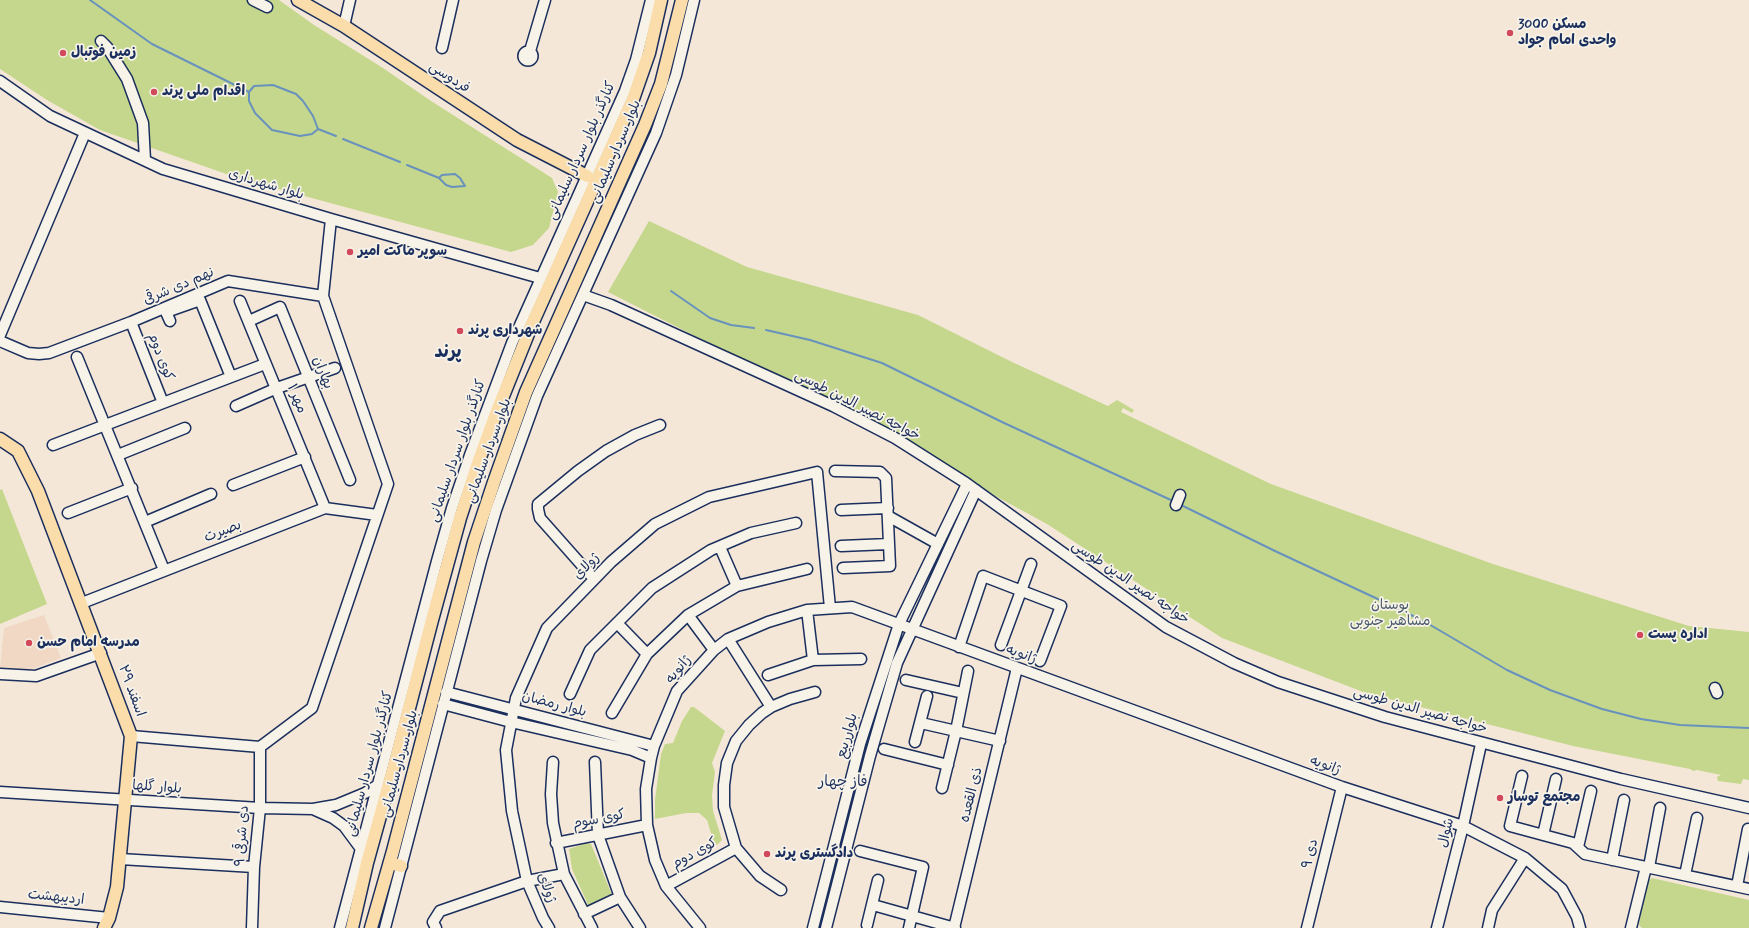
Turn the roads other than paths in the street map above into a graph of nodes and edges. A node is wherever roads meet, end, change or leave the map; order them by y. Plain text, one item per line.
1 (253, 0) edge
2 (298, 0) edge
3 (350, 0) edge
4 (453, 0) edge
5 (545, 0) edge
6 (650, 0) edge
7 (661, 0) edge
8 (682, 0) edge
9 (694, 0) edge
10 (267, 7) dead end
11 (344, 26) junction
12 (101, 41) dead end
13 (442, 48) dead end
14 (530, 52) dead end
15 (0, 81) edge
16 (85, 132) junction
17 (145, 160) junction
18 (587, 176) junction
19 (331, 219) junction
20 (567, 219) junction
21 (567, 246) junction
22 (540, 278) junction
23 (583, 295) junction
24 (323, 296) junction
25 (240, 301) dead end
26 (170, 321) dead end
27 (248, 321) junction
28 (131, 322) junction
29 (0, 335) edge
30 (0, 341) edge
31 (77, 357) dead end
32 (265, 364) junction
33 (335, 368) dead end
34 (231, 377) junction
35 (309, 378) junction
36 (277, 388) junction
37 (537, 396) junction
38 (163, 403) junction
39 (236, 406) dead end
40 (516, 418) junction
41 (105, 425) junction
42 (660, 425) dead end
43 (185, 428) dead end
44 (0, 439) edge
45 (52, 445) dead end
46 (515, 453) junction
47 (118, 455) junction
48 (305, 457) junction
49 (835, 471) dead end
50 (350, 480) dead end
51 (233, 485) dead end
52 (971, 487) junction
53 (132, 488) junction
54 (211, 494) dead end
55 (325, 508) junction
56 (841, 510) dead end
57 (888, 512) junction
58 (68, 513) dead end
59 (377, 515) junction
60 (145, 522) junction
61 (796, 523) dead end
62 (889, 544) junction
63 (938, 544) junction
64 (720, 546) junction
65 (841, 546) dead end
66 (1031, 564) dead end
67 (843, 568) dead end
68 (807, 569) dead end
69 (164, 570) junction
70 (594, 579) junction
71 (737, 586) junction
72 (1021, 591) junction
73 (82, 603) junction
74 (830, 608) junction
75 (807, 610) junction
76 (688, 614) junction
77 (617, 623) junction
78 (899, 624) junction
79 (912, 629) junction
80 (728, 639) junction
81 (1001, 645) dead end
82 (959, 647) junction
83 (714, 650) junction
84 (100, 653) junction
85 (647, 654) junction
86 (861, 659) dead end
87 (813, 660) junction
88 (1040, 661) dead end
89 (1017, 668) junction
90 (968, 671) dead end
91 (0, 674) edge
92 (768, 675) dead end
93 (906, 680) dead end
94 (404, 691) junction
95 (446, 692) junction
96 (815, 692) dead end
97 (570, 694) dead end
98 (964, 694) junction
99 (927, 696) dead end
100 (443, 704) junction
101 (771, 707) junction
102 (514, 709) junction
103 (408, 711) junction
104 (612, 713) dead end
105 (511, 722) junction
106 (920, 723) junction
107 (394, 724) junction
108 (956, 731) junction
109 (132, 736) junction
110 (1000, 741) junction
111 (915, 742) dead end
112 (1481, 744) junction
113 (260, 747) junction
114 (884, 749) dead end
115 (654, 753) junction
116 (858, 753) junction
117 (870, 756) junction
118 (553, 762) dead end
119 (595, 762) dead end
120 (948, 765) junction
121 (1522, 776) dead end
122 (1556, 779) dead end
123 (378, 785) junction
124 (1342, 787) junction
125 (942, 788) dead end
126 (1591, 791) dead end
127 (0, 792) edge
128 (125, 800) junction
129 (1624, 800) dead end
130 (260, 808) junction
131 (1660, 808) dead end
132 (1749, 808) edge
133 (313, 809) junction
134 (1697, 818) dead end
135 (647, 825) junction
136 (1463, 826) junction
137 (1748, 829) edge
138 (598, 835) junction
139 (1543, 835) junction
140 (556, 843) junction
141 (1578, 847) junction
142 (736, 848) junction
143 (361, 850) junction
144 (860, 851) dead end
145 (1525, 858) junction
146 (120, 859) junction
147 (1612, 860) junction
148 (395, 864) junction
149 (254, 867) junction
150 (1647, 867) junction
151 (564, 874) junction
152 (1685, 875) junction
153 (878, 880) dead end
154 (527, 881) junction
155 (666, 886) junction
156 (1737, 886) junction
157 (1749, 889) edge
158 (781, 890) dead end
159 (620, 897) junction
160 (873, 905) junction
161 (0, 907) edge
162 (584, 914) junction
163 (912, 916) junction
164 (107, 923) edge
165 (867, 925) dead end
166 (252, 928) edge
167 (340, 928) edge
168 (352, 928) edge
169 (371, 928) edge
170 (385, 928) edge
171 (436, 928) edge
172 (549, 928) edge
173 (592, 928) edge
174 (640, 928) edge
175 (700, 928) edge
176 (813, 928) edge
177 (826, 928) edge
178 (909, 928) edge
179 (954, 928) edge
180 (1307, 928) edge
181 (1438, 928) edge
182 (1488, 928) edge
183 (1580, 928) edge
184 (1631, 928) edge

1 - 10 street
2 - 11 main road, فردوسی
3 - 11 street
4 - 13 street
5 - 14 street
6 - 18 street, کنارگذر بلوار سردار سلیمانی
7 - 21 main road, بلوار سردار سلیمانی
8 - 40 main road, بلوار سردار سلیمانی
9 - 23 street
11 - 18 main road, فردوسی
12 - 17 street
15 - 16 street, بلوار شهرداری
16 - 17 street, بلوار شهرداری
16 - 29 street
17 - 19 street, بلوار شهرداری
18 - 20 street, کنارگذر بلوار سردار سلیمانی
19 - 22 street, بلوار شهرداری
19 - 24 street
20 - 21 street
20 - 22 street, کنارگذر بلوار سردار سلیمانی
21 - 103 main road, بلوار سردار سلیمانی
22 - 94 street, کنارگذر بلوار سردار سلیمانی
23 - 37 street
23 - 52 street, خواجه نصیر الدین طوسی
24 - 28 street, نهم دی شرقی
24 - 59 street
25 - 27 street, مهر ۱
26 - 34 street
27 - 32 street, مهر ۱
27 - 35 street, بهاران
28 - 30 street, نهم دی شرقی
28 - 38 street, کوی دوم
31 - 41 street
32 - 34 street
32 - 36 street, مهر ۱
33 - 35 street
34 - 38 street
35 - 36 street
35 - 50 street, بهاران
36 - 39 street
36 - 48 street, مهر ۱
37 - 40 street
37 - 46 street
38 - 41 street
40 - 46 street
40 - 148 main road, بلوار سردار سلیمانی
41 - 45 street
41 - 47 street
42 - 70 street
43 - 47 street
44 - 73 main road, ۲۹ اسفند
46 - 95 street
47 - 53 street
48 - 51 street
48 - 55 street, مهر ۱
49 - 57 street
52 - 63 street, بلوارربیع
52 - 79 street, بلوارربیع
52 - 112 street, خواجه نصیر الدین طوسی
53 - 58 street
53 - 60 street
54 - 60 street
55 - 59 street, بصیرت
55 - 69 street, بصیرت
56 - 57 street
57 - 62 street
57 - 63 street
59 - 113 street
60 - 69 street
61 - 64 street
62 - 65 street
62 - 67 street
63 - 78 street, بلوارربیع
64 - 71 street
64 - 77 street
66 - 72 street
68 - 71 street
69 - 73 street, بصیرت
70 - 74 street, ژولای
70 - 102 street, ژولای
71 - 76 street
72 - 81 street
72 - 82 street
72 - 88 street
73 - 84 main road, ۲۹ اسفند
74 - 75 street, ژانویه
74 - 78 street, ژانویه
75 - 80 street, ژانویه
75 - 87 street
76 - 83 street
76 - 85 street
77 - 85 street
77 - 97 street
78 - 79 street, ژانویه
78 - 116 street, بلوارربیع
79 - 82 street, ژانویه
79 - 117 street, بلوارربیع
80 - 83 street, ژانویه
80 - 101 street
82 - 89 street, ژانویه
83 - 115 street, ژانویه
84 - 91 street
84 - 109 main road, ۲۹ اسفند
85 - 104 street
86 - 87 street
87 - 92 street
89 - 110 street, ذی القعده
89 - 124 street, ژانویه
90 - 98 street
93 - 98 street
94 - 103 street
94 - 107 street, کنارگذر بلوار سردار سلیمانی
95 - 100 street
95 - 102 street, بلوار رمضان
96 - 101 street
98 - 108 street
99 - 106 street
100 - 105 street, بلوار رمضان
100 - 148 street
101 - 142 street
102 - 105 street, ژولای
102 - 115 street, بلوار رمضان
103 - 107 street
103 - 168 main road, بلوار سردار سلیمانی
105 - 115 street, بلوار رمضان
105 - 154 street, ژولای
106 - 108 street
106 - 111 street
107 - 123 street, کنارگذر بلوار سردار سلیمانی
108 - 110 street
108 - 120 street
109 - 113 street
109 - 128 main road, ۲۹ اسفند
110 - 179 street, ذی القعده
112 - 132 street, خواجه نصیر الدین طوسی
112 - 136 street, شوال
113 - 130 street, ۹ دی شرقی
114 - 120 street
115 - 135 street, ژانویه
116 - 117 street
116 - 176 street, بلوارربیع
117 - 177 street, بلوارربیع
118 - 140 street
119 - 138 street
120 - 125 street
121 - 139 street
122 - 139 street
123 - 133 street, بلوار گلها
123 - 143 street, کنارگذر بلوار سردار سلیمانی
124 - 136 street, ژانویه
124 - 180 street, ۹ دی
126 - 141 street
127 - 128 street, بلوار گلها
128 - 130 street, بلوار گلها
128 - 146 main road, ۲۹ اسفند
129 - 147 street
130 - 133 street, بلوار گلها
130 - 149 street, ۹ دی شرقی
131 - 150 street
133 - 143 street, بلوار گلها
134 - 152 street
135 - 138 street, کوی سوم
135 - 155 street, ژانویه
136 - 145 street, ژانویه
136 - 181 street, شوال
137 - 156 street
138 - 140 street, کوی سوم
138 - 159 street
139 - 141 street
140 - 151 street
141 - 147 street
142 - 155 street, کوی دوم
142 - 158 street
143 - 167 street, کنارگذر بلوار سردار سلیمانی
144 - 163 street
145 - 182 street
145 - 183 street, ژانویه
146 - 149 street
146 - 164 main road, ۲۹ اسفند
147 - 150 street
148 - 169 main road, بلوار سردار سلیمانی
148 - 170 street
149 - 166 street, ۹ دی شرقی
150 - 152 street
150 - 184 street
151 - 154 street
151 - 162 street
152 - 156 street
153 - 160 street
154 - 171 street
154 - 172 street, ژولای
155 - 175 street, ژانویه
156 - 157 street
159 - 162 street
159 - 174 street
160 - 163 street
160 - 165 street
161 - 164 street, اردیبهشت
162 - 173 street
163 - 178 street
163 - 179 street

